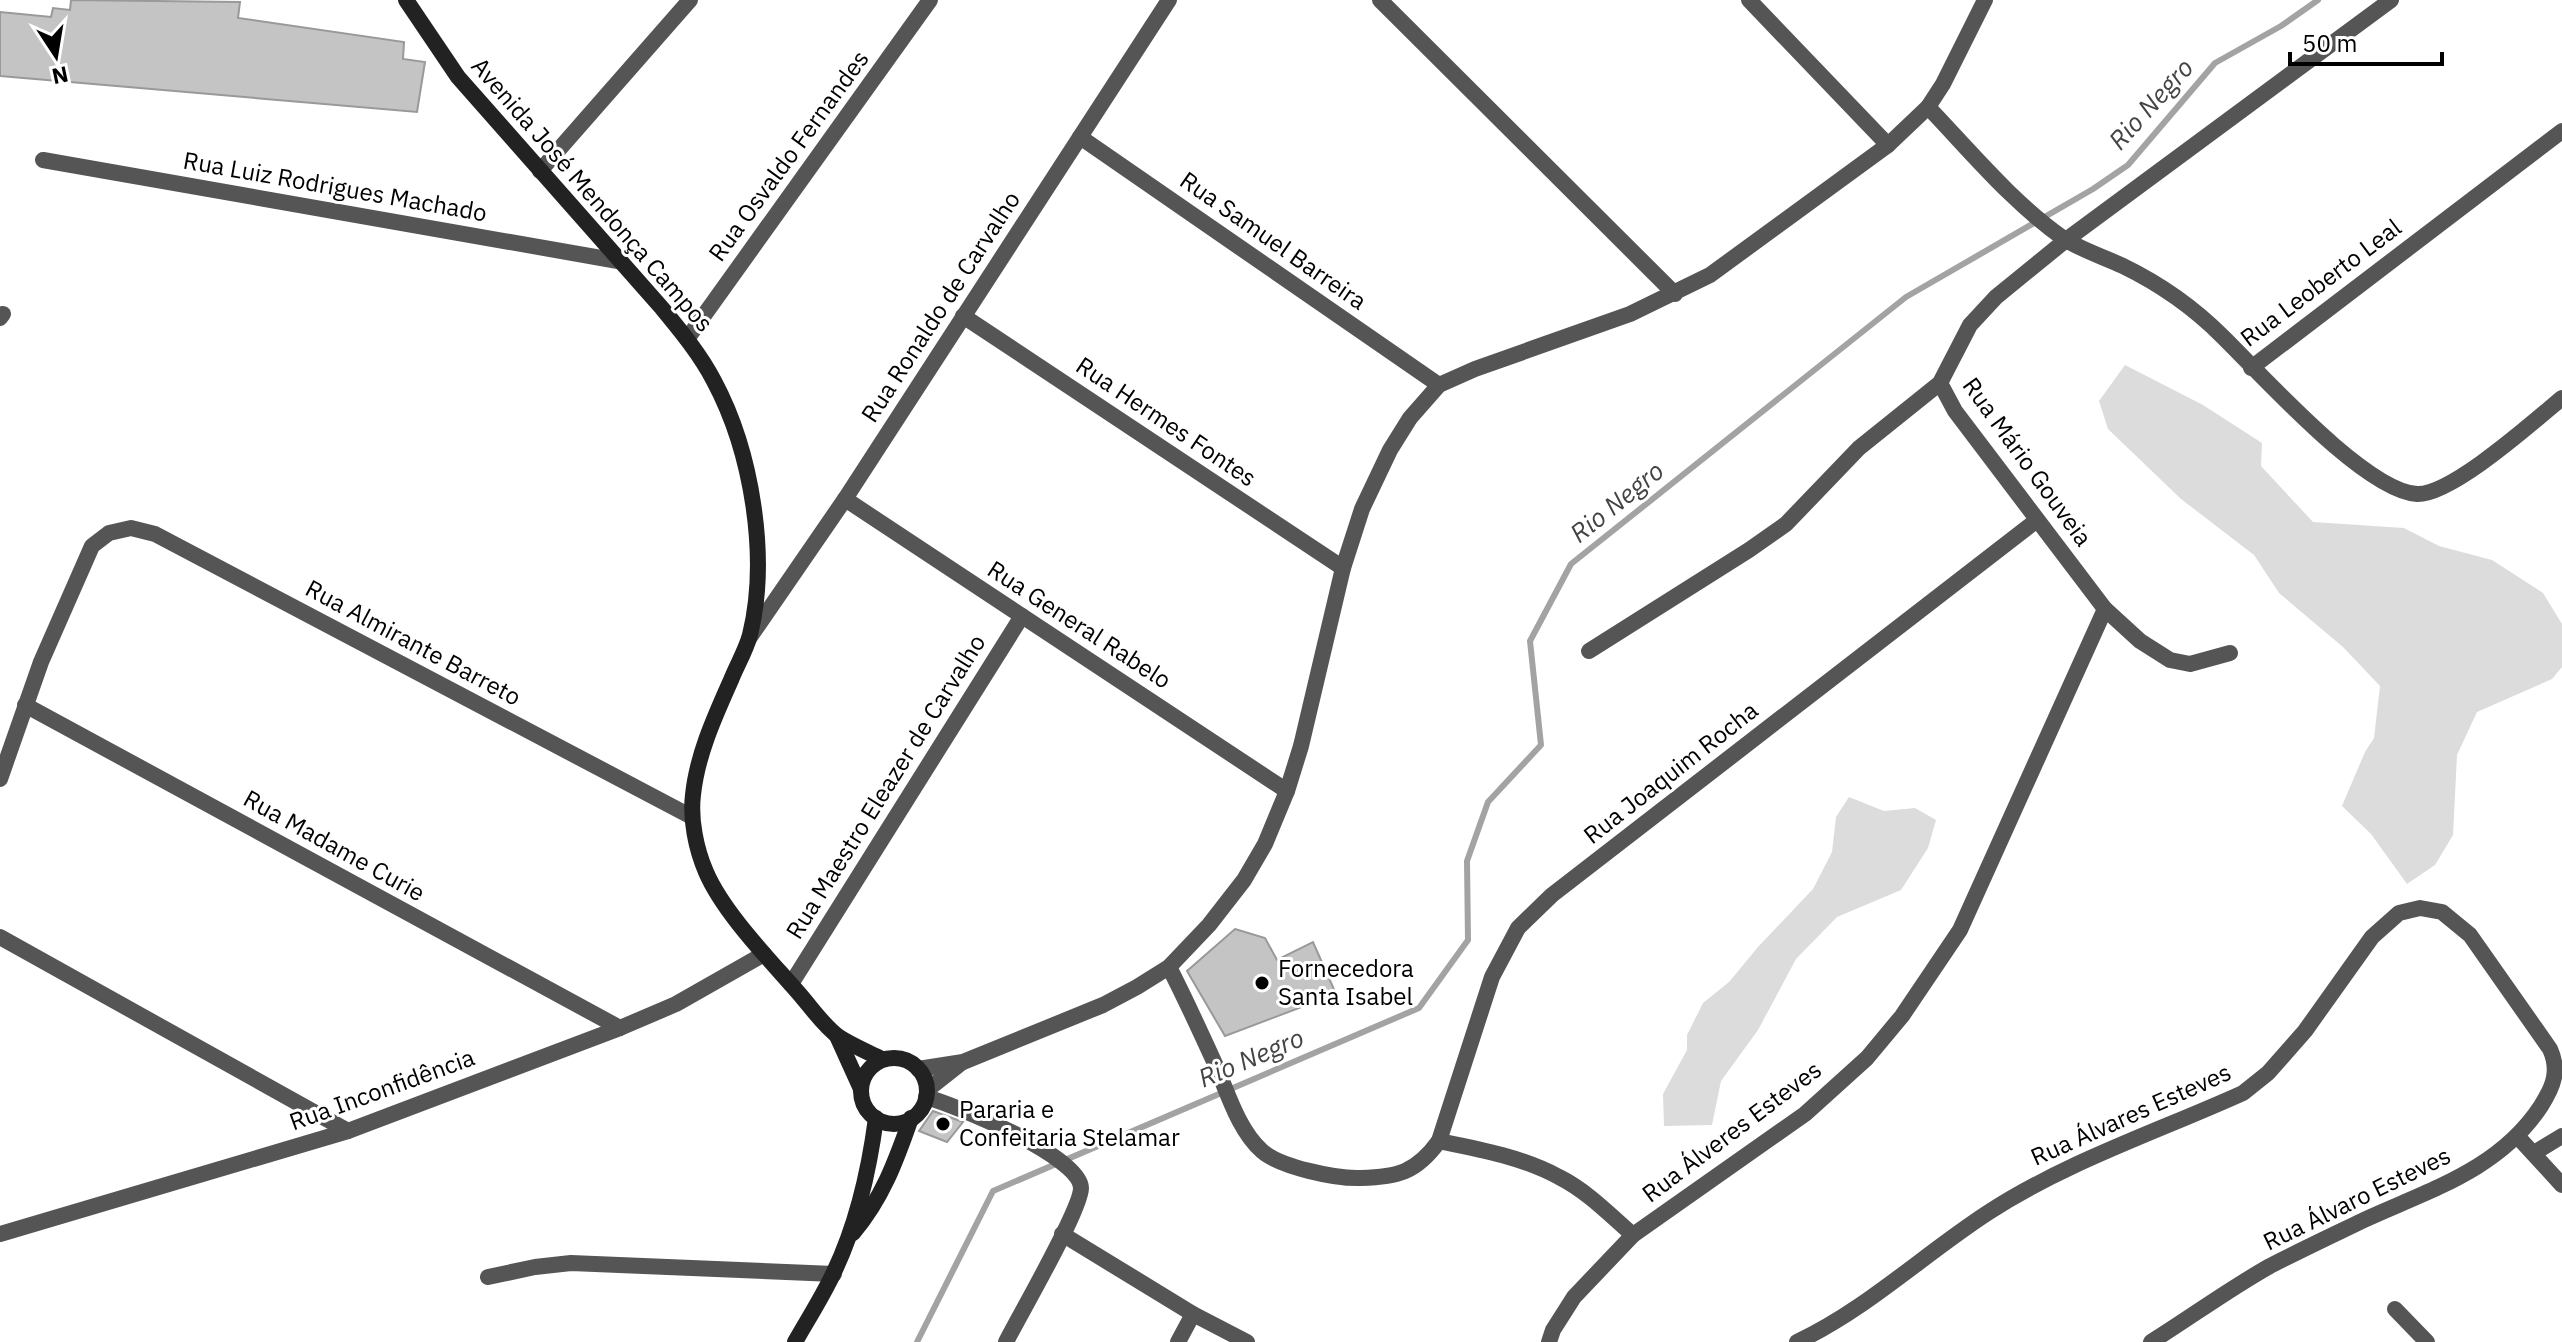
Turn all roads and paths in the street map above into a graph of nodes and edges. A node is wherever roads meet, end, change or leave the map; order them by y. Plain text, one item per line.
1 (406, 0) edge
2 (690, 0) edge
3 (930, 0) edge
4 (1169, 0) edge
5 (1380, 0) edge
6 (1749, 0) edge
7 (1985, 0) edge
8 (2391, 0) edge
9 (1928, 107) junction
10 (2562, 131) edge
11 (1080, 137) junction
12 (1888, 145) junction
13 (43, 160) dead end
14 (540, 171) junction
15 (2066, 240) junction
16 (618, 261) junction
17 (1675, 294) junction
18 (963, 316) junction
19 (687, 339) junction
20 (2251, 368) junction
21 (1940, 383) junction
22 (1439, 385) junction
23 (2562, 398) edge
24 (845, 499) junction
25 (2037, 520) junction
26 (1343, 568) junction
27 (2105, 609) junction
28 (1022, 616) junction
29 (750, 637) junction
30 (1589, 651) dead end
31 (2230, 653) dead end
32 (25, 705) junction
33 (0, 779) edge
34 (1287, 791) junction
35 (692, 817) junction
36 (0, 937) edge
37 (764, 954) junction
38 (1169, 967) junction
39 (791, 984) junction
40 (620, 1028) junction
41 (837, 1036) junction
42 (882, 1059) junction
43 (963, 1062) junction
44 (918, 1069) junction
45 (2556, 1073) joint
46 (861, 1089) junction
47 (926, 1093) junction
48 (876, 1118) junction
49 (911, 1118) junction
50 (348, 1131) junction
51 (2562, 1136) edge
52 (2518, 1137) junction
53 (1439, 1141) junction
54 (2534, 1153) junction
55 (2562, 1185) edge
56 (0, 1234) edge
57 (1062, 1234) junction
58 (1633, 1235) junction
59 (849, 1237) junction
60 (834, 1274) junction
61 (488, 1277) dead end
62 (2395, 1309) dead end
63 (1193, 1314) junction
64 (795, 1342) edge
65 (1006, 1342) edge
66 (1178, 1342) edge
67 (1247, 1342) edge
68 (1549, 1342) edge
69 (1797, 1342) edge
70 (2151, 1342) edge
71 (2427, 1342) edge

1 - 14 main road, Avenida José Mendonça Campos
2 - 14 street
3 - 19 street, Rua Osvaldo Fernandes
4 - 11 street, Rua Ronaldo de Carvalho
5 - 17 street
6 - 12 street
7 - 9 street
8 - 15 street, Rua Mário Gouveia
9 - 12 street
9 - 15 street, Rua Leoberto Leal
10 - 20 street, Rua Leoberto Leal
11 - 18 street, Rua Ronaldo de Carvalho
11 - 22 street, Rua Samuel Barreira
12 - 17 street
13 - 16 street, Rua Luiz Rodrigues Machado
14 - 16 main road, Avenida José Mendonça Campos
15 - 20 street, Rua Leoberto Leal
15 - 21 street, Rua Mário Gouveia
16 - 19 main road, Avenida José Mendonça Campos
17 - 22 street
18 - 24 street, Rua Ronaldo de Carvalho
18 - 26 street, Rua Hermes Fontes
19 - 29 main road, Avenida José Mendonça Campos
20 - 23 street
21 - 25 street, Rua Mário Gouveia
21 - 30 street
22 - 26 street
24 - 28 street, Rua General Rabelo
24 - 29 street, Rua Ronaldo de Carvalho
25 - 27 street, Rua Mário Gouveia
25 - 53 street, Rua Joaquim Rocha
26 - 34 street
27 - 31 street, Rua Mário Gouveia
27 - 58 street, Rua Álveres Esteves
28 - 34 street, Rua General Rabelo
28 - 39 street, Rua Maestro Eleazer de Carvalho
29 - 35 main road, Avenida José Mendonça Campos
32 - 33 street
32 - 35 street, Rua Almirante Barreto
32 - 40 street, Rua Madame Curie
34 - 38 street
35 - 37 main road, Avenida José Mendonça Campos
36 - 50 street
37 - 39 main road, Avenida José Mendonça Campos
37 - 40 street, Rua Inconfidência
38 - 43 street
38 - 53 street
39 - 41 main road, Avenida José Mendonça Campos
40 - 50 street, Rua Inconfidência
41 - 42 main road, Avenida José Mendonça Campos
41 - 46 main road, Avenida José Mendonça Campos
42 - 44 main road
42 - 46 main road
43 - 44 street
43 - 47 street
44 - 47 main road
45 - 52 street, Rua Álvaro Esteves
45 - 69 street, Rua Álvares Esteves
46 - 48 main road
47 - 49 main road
47 - 57 street
48 - 49 main road
48 - 59 main road
49 - 59 main road
50 - 56 street, Rua Inconfidência
51 - 54 street
52 - 54 street
52 - 70 street, Rua Álvaro Esteves
53 - 58 street
54 - 55 street
57 - 63 street
57 - 65 street
58 - 68 street, Rua Álveres Esteves
59 - 60 main road
60 - 61 street
60 - 64 main road
62 - 71 street
63 - 66 street
63 - 67 street

